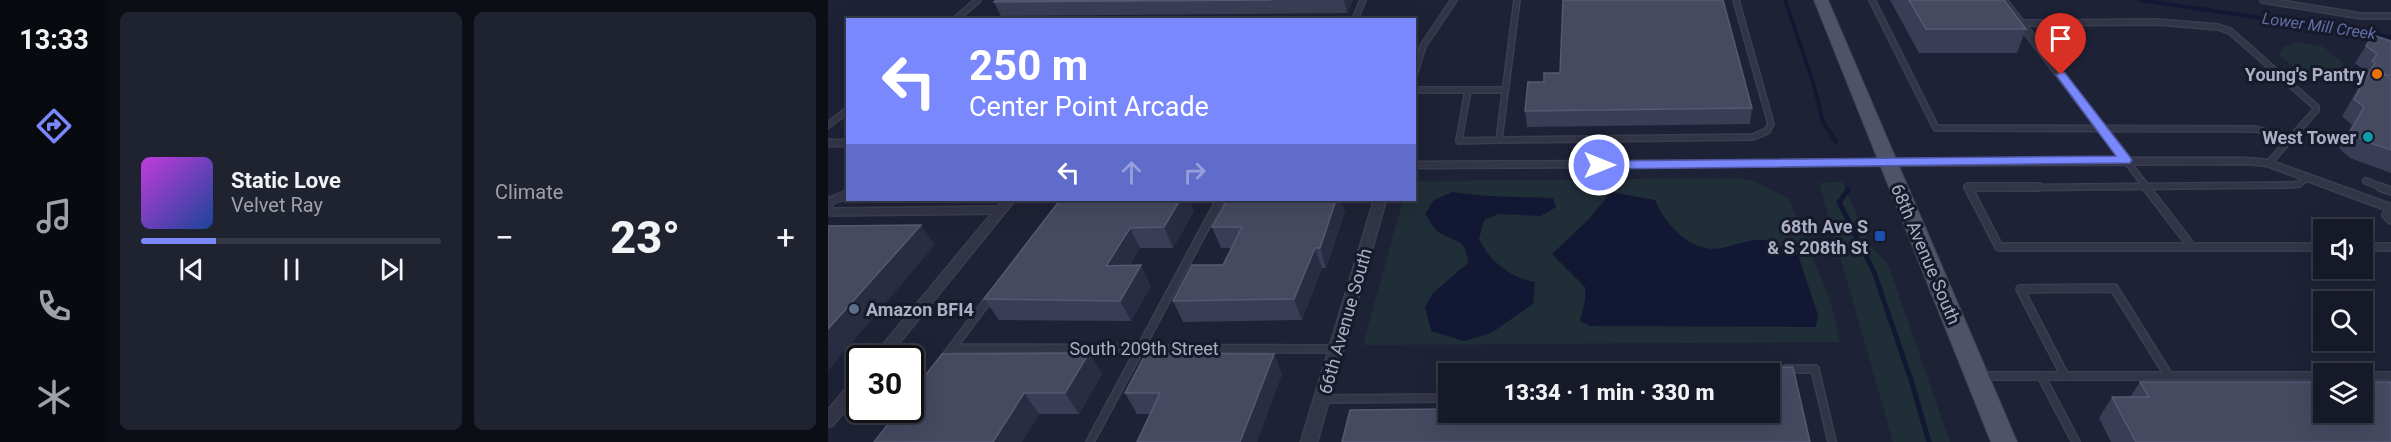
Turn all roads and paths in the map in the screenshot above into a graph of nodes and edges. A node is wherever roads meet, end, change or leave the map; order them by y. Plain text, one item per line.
1 (978, 0) edge
2 (1364, 0) edge
3 (1454, 0) edge
4 (1517, 0) edge
5 (1736, 0) edge
6 (1821, 0) edge
7 (1872, 0) edge
8 (2003, 0) edge
9 (2263, 0) edge
10 (2391, 16) edge
11 (1356, 17) dead end
12 (957, 18) edge
13 (2020, 23) junction
14 (1416, 69) edge
15 (1416, 90) edge
16 (1468, 90) junction
17 (1505, 90) junction
18 (845, 112) edge
19 (828, 125) edge
20 (2101, 128) junction
21 (2290, 139) junction
22 (1499, 140) junction
23 (828, 143) edge
24 (846, 143) edge
25 (2126, 160) junction
26 (1888, 162) junction
27 (2269, 163) junction
28 (1416, 165) edge
29 (2307, 177) junction
30 (2366, 181) dead end
31 (2146, 186) junction
32 (2391, 190) edge
33 (846, 195) edge
34 (1008, 201) edge
35 (1219, 201) edge
36 (1380, 201) edge
37 (828, 202) edge
38 (828, 207) edge
39 (2391, 209) edge
40 (1000, 210) junction
41 (2391, 220) edge
42 (2192, 247) junction
43 (2313, 247) edge
44 (2373, 247) edge
45 (2391, 247) edge
46 (999, 286) edge
47 (890, 345) edge
48 (952, 348) junction
49 (1140, 348) junction
50 (1336, 349) junction
51 (938, 366) edge
52 (1780, 369) edge
53 (1977, 375) junction
54 (2042, 375) junction
55 (2066, 375) junction
56 (2169, 375) junction
57 (2313, 375) edge
58 (2373, 375) edge
59 (2391, 375) edge
60 (1438, 398) edge
61 (846, 399) edge
62 (1322, 399) junction
63 (828, 421) edge
64 (1090, 442) edge
65 (1309, 442) edge
66 (1832, 442) edge
67 (2004, 442) edge
68 (2076, 442) edge

1 - 12 lane
2 - 11 lane
3 - 14 lane
4 - 17 lane
5 - 22 lane
6 - 26 main road, 68th Avenue South
7 - 20 lane
8 - 13 street
9 - 10 lane
13 - 20 street
13 - 21 lane
15 - 16 lane
16 - 17 lane
16 - 22 lane
17 - 22 lane
18 - 19 lane
20 - 21 lane
20 - 25 street
21 - 27 lane
23 - 24 street
25 - 26 street
25 - 27 street
25 - 31 lane
26 - 28 street
26 - 53 main road, 68th Avenue South
27 - 29 street
29 - 31 lane
29 - 39 street
30 - 32 lane
31 - 42 lane
31 - 42 lane
33 - 37 lane
34 - 40 street
35 - 49 lane
36 - 50 street, 66th Avenue South
38 - 40 lane
39 - 41 lane
40 - 47 street
42 - 43 lane
44 - 45 lane
46 - 48 lane
48 - 49 lane, South 209th Street
48 - 51 lane
49 - 50 lane, South 209th Street
49 - 64 lane
50 - 62 street, 66th Avenue South
52 - 66 lane
53 - 54 lane
53 - 67 main road, 68th Avenue South
54 - 55 lane
54 - 68 lane
55 - 56 lane
55 - 56 lane
56 - 57 lane
58 - 59 lane
60 - 62 lane
61 - 63 street
62 - 65 street, 66th Avenue South

